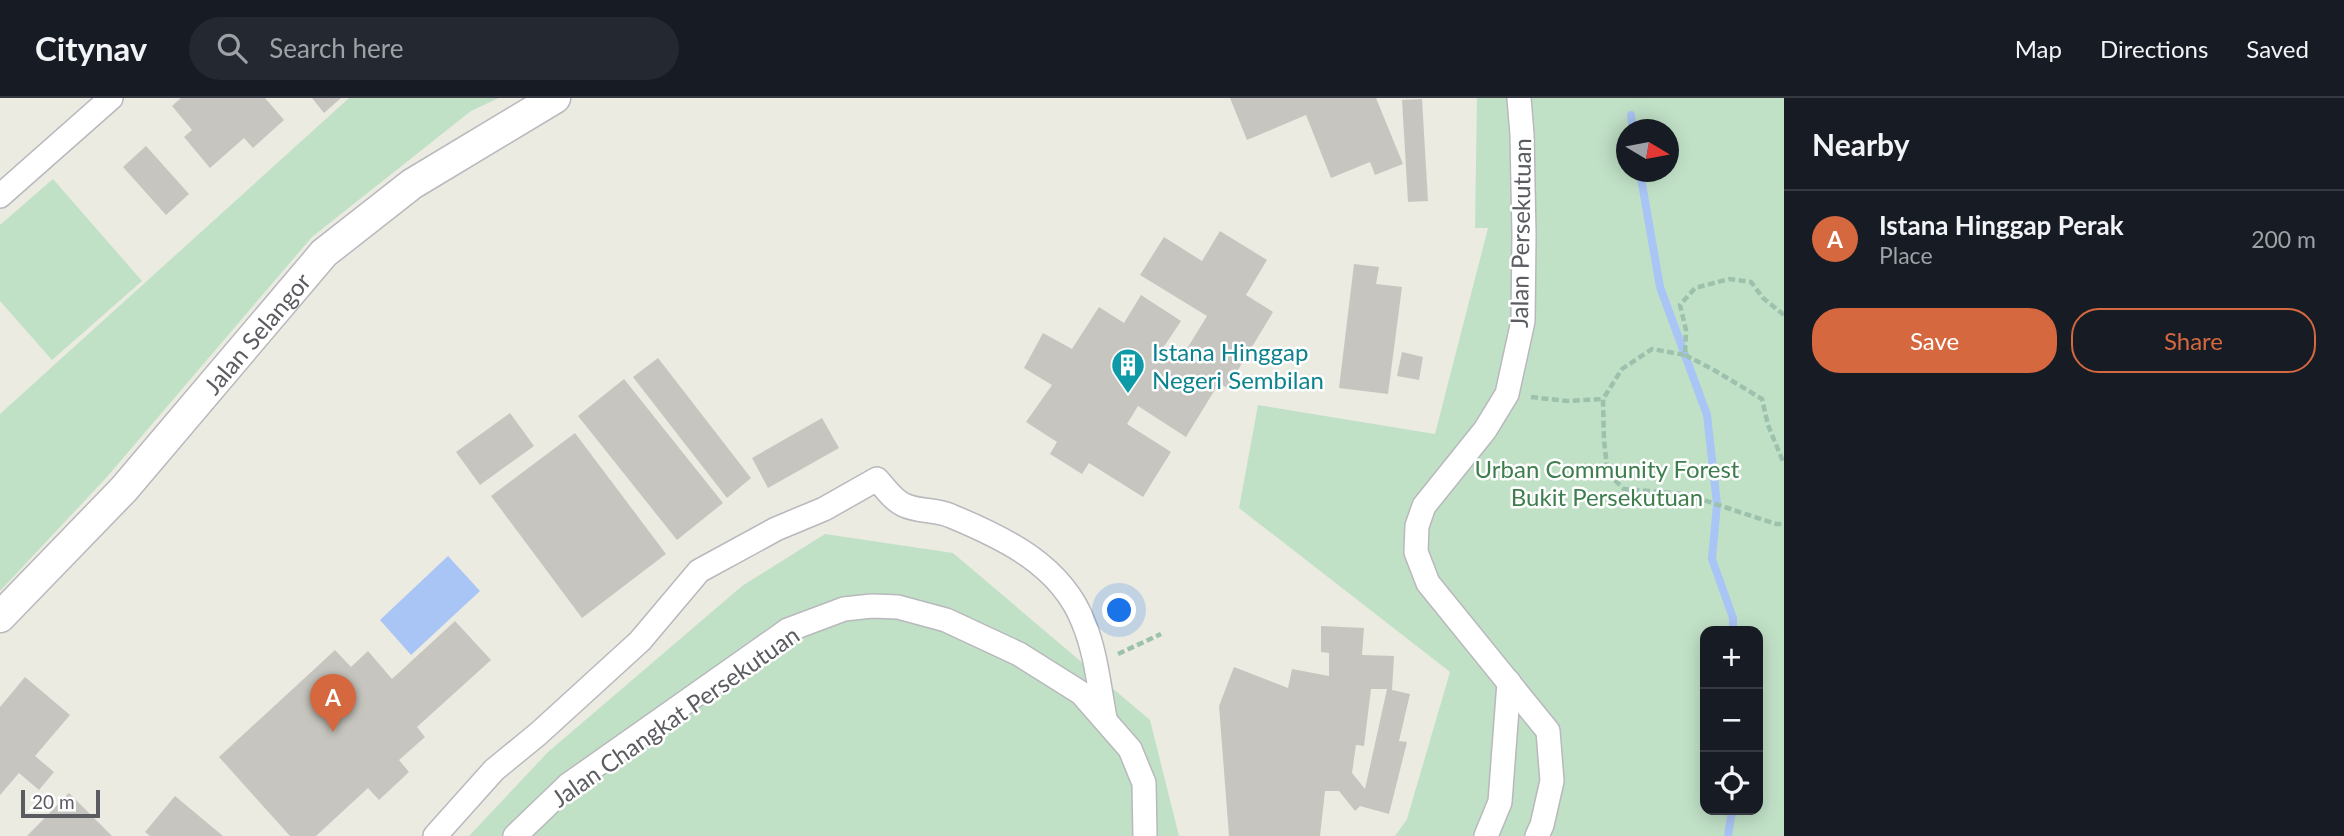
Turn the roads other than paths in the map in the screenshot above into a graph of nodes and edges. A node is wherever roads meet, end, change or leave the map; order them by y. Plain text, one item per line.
1 (111, 98) edge
2 (555, 98) edge
3 (1519, 98) edge
4 (0, 196) edge
5 (0, 617) edge
6 (1508, 682) junction
7 (1105, 718) junction
8 (435, 836) edge
9 (516, 836) edge
10 (1145, 836) edge
11 (1486, 836) edge
12 (1537, 836) edge

1 - 4 street
2 - 5 street, Jalan Selangor
3 - 6 street, Jalan Persekutuan
6 - 11 street
6 - 12 street, Jalan Persekutuan
7 - 8 street, Jalan Changkat Persekutuan
7 - 9 street, Jalan Changkat Persekutuan
7 - 10 street, Jalan Changkat Persekutuan

